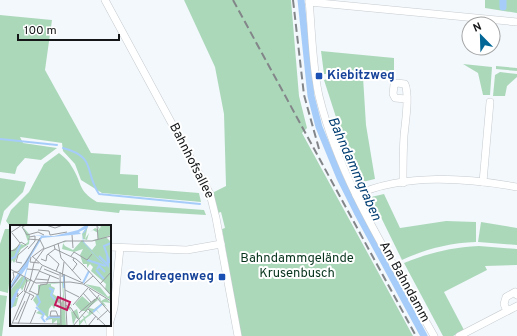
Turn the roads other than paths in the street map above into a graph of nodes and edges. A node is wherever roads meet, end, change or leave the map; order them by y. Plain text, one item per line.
1 (105, 0) edge
2 (390, 0) edge
3 (309, 1) edge
4 (389, 8) junction
5 (517, 22) edge
6 (406, 99) dead end
7 (490, 102) dead end
8 (403, 182) junction
9 (483, 182) junction
10 (517, 186) edge
11 (356, 195) junction
12 (221, 244) junction
13 (111, 247) edge
14 (120, 248) junction
15 (517, 295) edge
16 (517, 306) edge
17 (507, 311) junction
18 (111, 318) edge
19 (238, 336) edge
20 (434, 336) edge
21 (459, 336) edge

1 - 12 street, Bahnhofsallee
2 - 4 street
3 - 4 street
3 - 11 street, Am Bahndamm
4 - 5 street
6 - 8 street
7 - 9 street
8 - 9 street
8 - 11 street
9 - 10 street
11 - 20 street, Am Bahndamm
12 - 14 street
12 - 19 street, Bahnhofsallee
13 - 14 street
14 - 18 street
15 - 17 street
16 - 17 street
17 - 21 street

